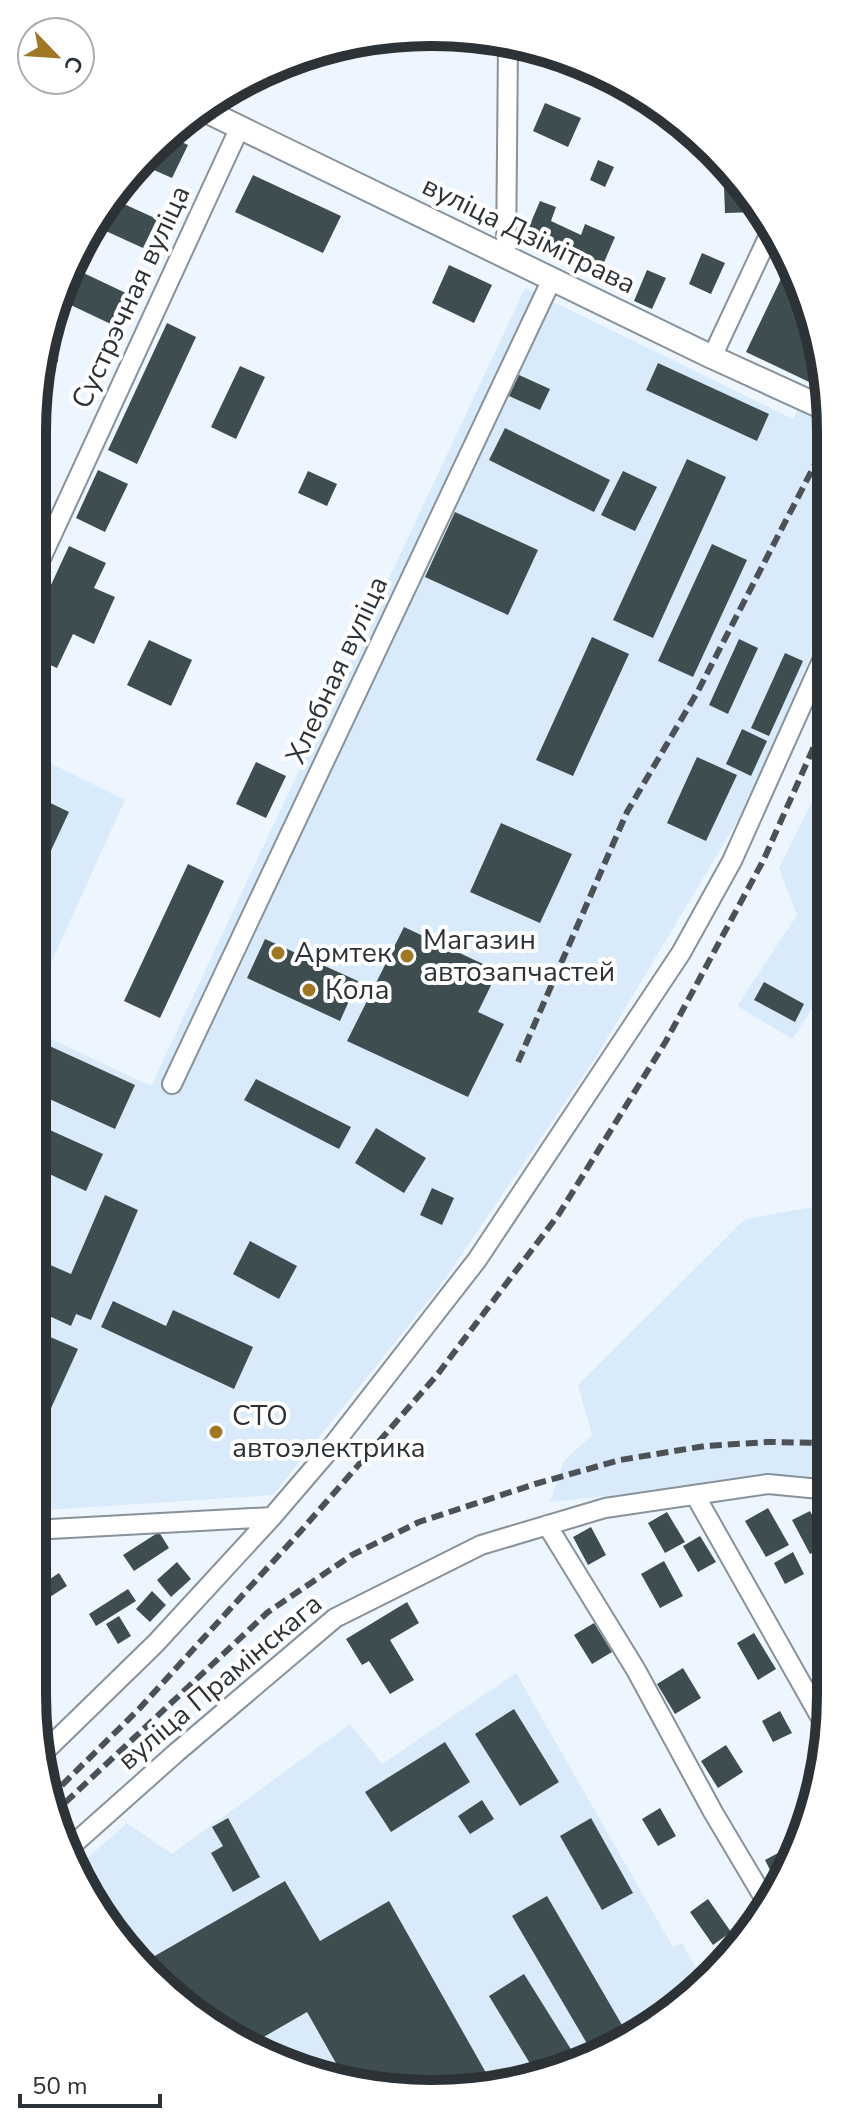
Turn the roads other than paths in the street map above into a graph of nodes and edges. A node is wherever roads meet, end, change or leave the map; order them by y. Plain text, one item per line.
1 (508, 53) edge
2 (213, 114) edge
3 (240, 127) junction
4 (766, 241) edge
5 (506, 257) junction
6 (552, 279) junction
7 (712, 357) junction
8 (816, 404) edge
9 (46, 548) edge
10 (817, 672) edge
11 (172, 1084) dead end
12 (817, 1489) edge
13 (695, 1495) junction
14 (272, 1517) junction
15 (547, 1525) junction
16 (46, 1529) edge
17 (816, 1710) edge
18 (49, 1747) edge
19 (75, 1843) edge
20 (761, 1893) edge

1 - 5 street
2 - 3 street, вуліца Дзімітрава
3 - 5 street, вуліца Дзімітрава
3 - 9 street, Сустрэчная вуліца
4 - 7 street
5 - 6 street, вуліца Дзімітрава
6 - 7 street, вуліца Дзімітрава
6 - 11 street, Хлебная вуліца
7 - 8 street, вуліца Дзімітрава
10 - 14 street
12 - 13 street, вуліца Прамінскага
13 - 15 street, вуліца Прамінскага
13 - 17 street
14 - 16 street
14 - 18 street
15 - 19 street, вуліца Прамінскага
15 - 20 street

